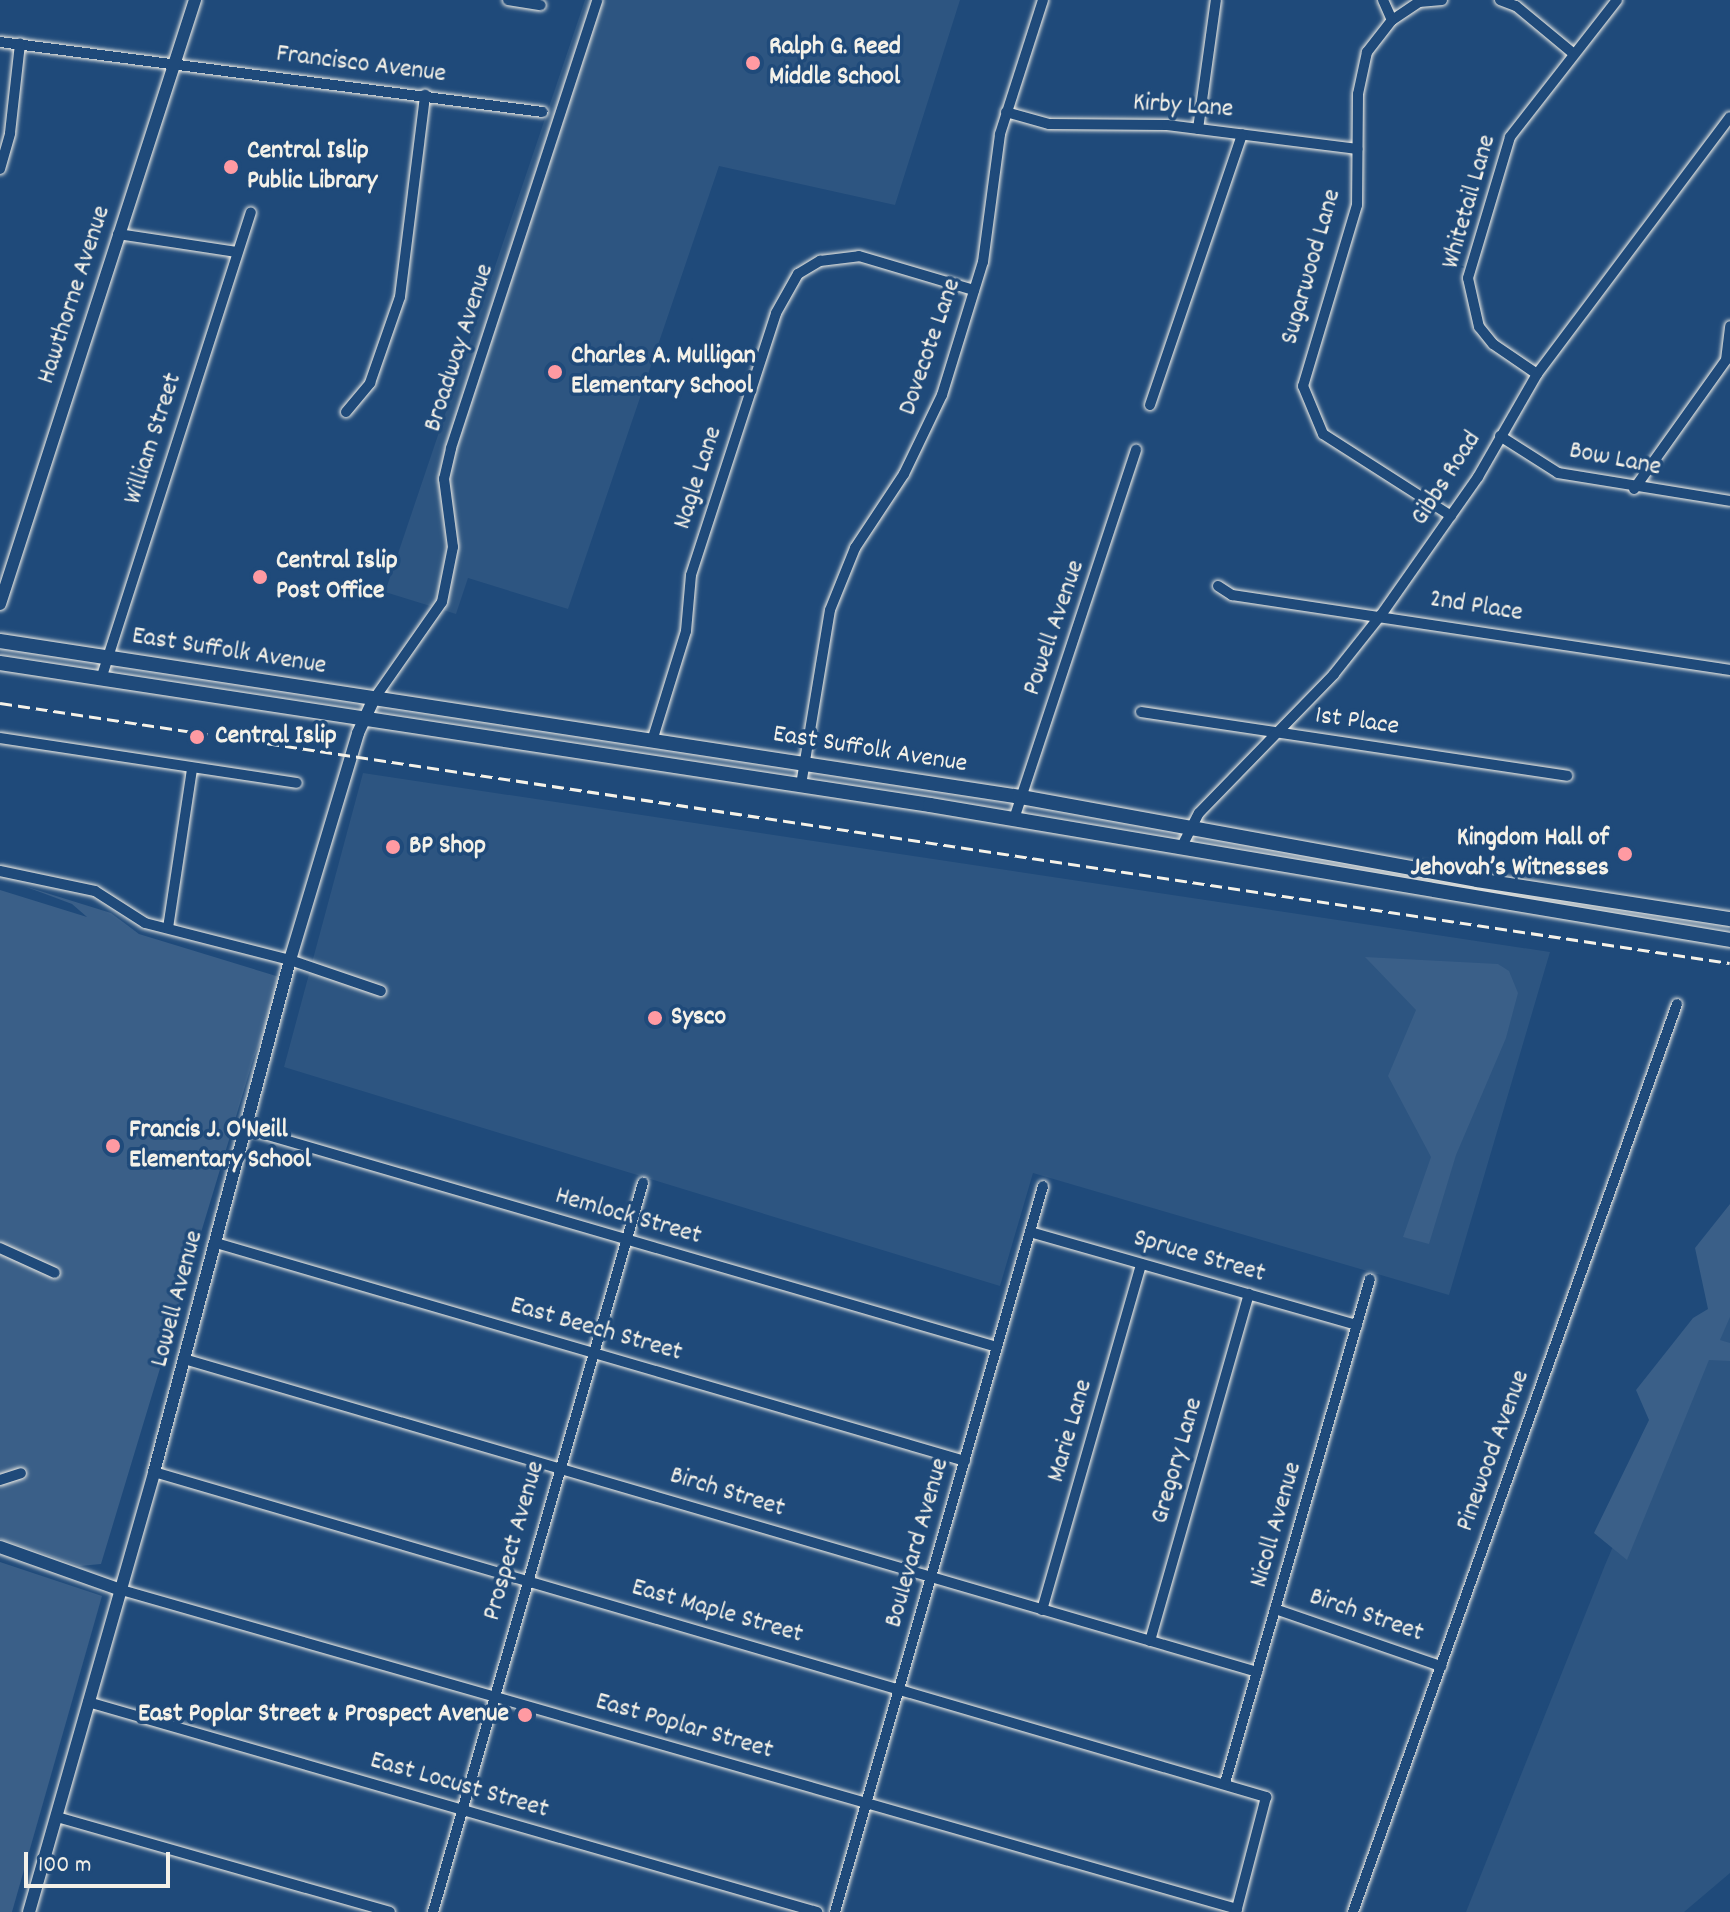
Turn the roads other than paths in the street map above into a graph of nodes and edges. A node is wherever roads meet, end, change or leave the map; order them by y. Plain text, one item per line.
1 (195, 0) edge
2 (508, 0) edge
3 (597, 0) edge
4 (1043, 0) edge
5 (1216, 0) edge
6 (1383, 0) edge
7 (1442, 0) edge
8 (1500, 0) edge
9 (1617, 0) edge
10 (541, 5) dead end
11 (1392, 20) junction
12 (0, 42) edge
13 (20, 44) junction
14 (1574, 54) junction
15 (174, 64) junction
16 (425, 95) junction
17 (543, 112) dead end
18 (1006, 112) junction
19 (1730, 117) edge
20 (1198, 129) junction
21 (1242, 134) junction
22 (1357, 149) junction
23 (0, 169) edge
24 (251, 213) dead end
25 (118, 234) junction
26 (237, 252) junction
27 (974, 290) junction
28 (1730, 326) edge
29 (1728, 361) edge
30 (1537, 374) junction
31 (1150, 405) dead end
32 (346, 412) dead end
33 (1500, 436) junction
34 (1136, 450) dead end
35 (1634, 489) junction
36 (1730, 501) edge
37 (1451, 516) junction
38 (1218, 586) dead end
39 (0, 604) edge
40 (1381, 615) junction
41 (0, 641) edge
42 (107, 657) junction
43 (0, 663) edge
44 (1730, 670) edge
45 (101, 679) junction
46 (374, 699) junction
47 (1141, 712) dead end
48 (363, 719) junction
49 (1273, 732) junction
50 (0, 738) edge
51 (652, 741) junction
52 (804, 764) junction
53 (192, 770) junction
54 (1567, 776) dead end
55 (297, 783) dead end
56 (801, 785) junction
57 (1021, 797) junction
58 (1014, 819) junction
59 (1189, 828) junction
60 (1181, 848) junction
61 (0, 871) edge
62 (1730, 919) edge
63 (168, 928) junction
64 (1730, 940) edge
65 (290, 960) junction
66 (381, 991) dead end
67 (1677, 1004) dead end
68 (247, 1129) junction
69 (643, 1183) dead end
70 (1043, 1186) dead end
71 (1030, 1232) junction
72 (627, 1240) junction
73 (216, 1243) junction
74 (0, 1248) edge
75 (1141, 1264) junction
76 (55, 1273) dead end
77 (1370, 1279) dead end
78 (1249, 1294) junction
79 (1357, 1325) junction
80 (997, 1347) junction
81 (594, 1352) junction
82 (184, 1359) junction
83 (965, 1461) junction
84 (559, 1466) junction
85 (154, 1472) junction
86 (21, 1473) dead end
87 (0, 1480) edge
88 (0, 1547) edge
89 (932, 1577) junction
90 (525, 1580) junction
91 (118, 1589) junction
92 (1275, 1609) junction
93 (1042, 1610) junction
94 (1150, 1641) junction
95 (1441, 1666) junction
96 (1257, 1672) junction
97 (900, 1688) junction
98 (496, 1696) junction
99 (88, 1702) junction
100 (1225, 1783) junction
101 (867, 1802) junction
102 (462, 1810) junction
103 (57, 1817) junction
104 (1237, 1910) edge
105 (29, 1912) edge
106 (390, 1912) edge
107 (433, 1912) edge
108 (817, 1912) edge
109 (835, 1912) edge
110 (1353, 1912) edge

1 - 15 street, Hawthorne Avenue
2 - 10 street
3 - 46 street, Broadway Avenue
4 - 18 street, Dovecote Lane
5 - 20 street
6 - 11 street
7 - 11 street, Sugarwood Lane
8 - 14 street
9 - 14 street, Whitetail Lane
11 - 22 street, Sugarwood Lane
12 - 13 street, Francisco Avenue
13 - 15 street, Francisco Avenue
13 - 23 street
14 - 30 street, Whitetail Lane
15 - 16 street, Francisco Avenue
15 - 25 street, Hawthorne Avenue
16 - 17 street, Francisco Avenue
16 - 32 street
18 - 20 street, Kirby Lane
18 - 27 street, Dovecote Lane
19 - 30 street, Gibbs Road
20 - 21 street, Kirby Lane
21 - 22 street, Kirby Lane
21 - 31 street
22 - 37 street, Sugarwood Lane
24 - 26 street, William Street
25 - 26 street
25 - 39 street, Hawthorne Avenue
26 - 42 street, William Street
27 - 51 street, Nagle Lane
27 - 52 street, Dovecote Lane
28 - 29 street
29 - 35 street
30 - 33 street, Gibbs Road
33 - 35 street, Bow Lane
33 - 37 street, Gibbs Road
34 - 57 street, Powell Avenue
35 - 36 street, Bow Lane
37 - 40 street, Gibbs Road
38 - 40 street, 2nd Place
40 - 44 street, 2nd Place
40 - 49 street, Gibbs Road
41 - 42 main road, East Suffolk Avenue
42 - 45 street, William Street
42 - 46 main road, East Suffolk Avenue
43 - 45 main road, East Suffolk Avenue
45 - 48 main road, East Suffolk Avenue
46 - 48 street, Lowell Avenue
46 - 51 main road, East Suffolk Avenue
47 - 49 street, 1st Place
48 - 56 main road, East Suffolk Avenue
48 - 65 street, Lowell Avenue
49 - 54 street, 1st Place
49 - 59 street, Gibbs Road
50 - 53 street
51 - 52 main road, East Suffolk Avenue
52 - 56 street, Dovecote Lane
52 - 57 main road, East Suffolk Avenue
53 - 55 street
53 - 63 street
56 - 58 main road, East Suffolk Avenue
57 - 58 street, Powell Avenue
57 - 59 main road, East Suffolk Avenue
58 - 60 main road, East Suffolk Avenue
59 - 60 street, Gibbs Road
59 - 62 main road, East Suffolk Avenue
60 - 64 main road, East Suffolk Avenue
61 - 63 street
63 - 65 street
65 - 66 street
65 - 68 street, Lowell Avenue
67 - 95 street, Pinewood Avenue
68 - 72 street, Hemlock Street
68 - 73 street, Lowell Avenue
69 - 72 street, Prospect Avenue
70 - 71 street, Boulevard Avenue
71 - 75 street, Spruce Street
71 - 80 street, Boulevard Avenue
72 - 80 street, Hemlock Street
72 - 81 street, Prospect Avenue
73 - 81 street, East Beech Street
73 - 82 street, Lowell Avenue
74 - 76 street
75 - 78 street, Spruce Street
75 - 93 street, Marie Lane
77 - 79 street, Nicoll Avenue
78 - 79 street, Spruce Street
78 - 94 street, Gregory Lane
79 - 92 street, Nicoll Avenue
80 - 83 street, Boulevard Avenue
81 - 83 street, East Beech Street
81 - 84 street, Prospect Avenue
82 - 84 street, Birch Street
82 - 85 street, Lowell Avenue
83 - 89 street, Boulevard Avenue
84 - 89 street, Birch Street
84 - 90 street, Prospect Avenue
85 - 90 street, East Maple Street
85 - 91 street, Lowell Avenue
86 - 87 street
88 - 91 street
89 - 93 street, Birch Street
89 - 97 street, Boulevard Avenue
90 - 97 street, East Maple Street
90 - 98 street, Prospect Avenue
91 - 98 street, East Poplar Street
91 - 99 street, Lowell Avenue
92 - 95 street, Birch Street
92 - 96 street, Nicoll Avenue
93 - 94 street, Birch Street
94 - 96 street, Birch Street
95 - 110 street, Pinewood Avenue
96 - 100 street, Nicoll Avenue
97 - 100 street, East Maple Street
97 - 101 street, Boulevard Avenue
98 - 101 street, East Poplar Street
98 - 102 street, Prospect Avenue
99 - 102 street, East Locust Street
99 - 103 street, Lowell Avenue
100 - 104 street, East Maple Street
101 - 104 street, East Poplar Street
101 - 109 street, Boulevard Avenue
102 - 107 street, Prospect Avenue
102 - 108 street, East Locust Street
103 - 105 street, Lowell Avenue
103 - 106 street

